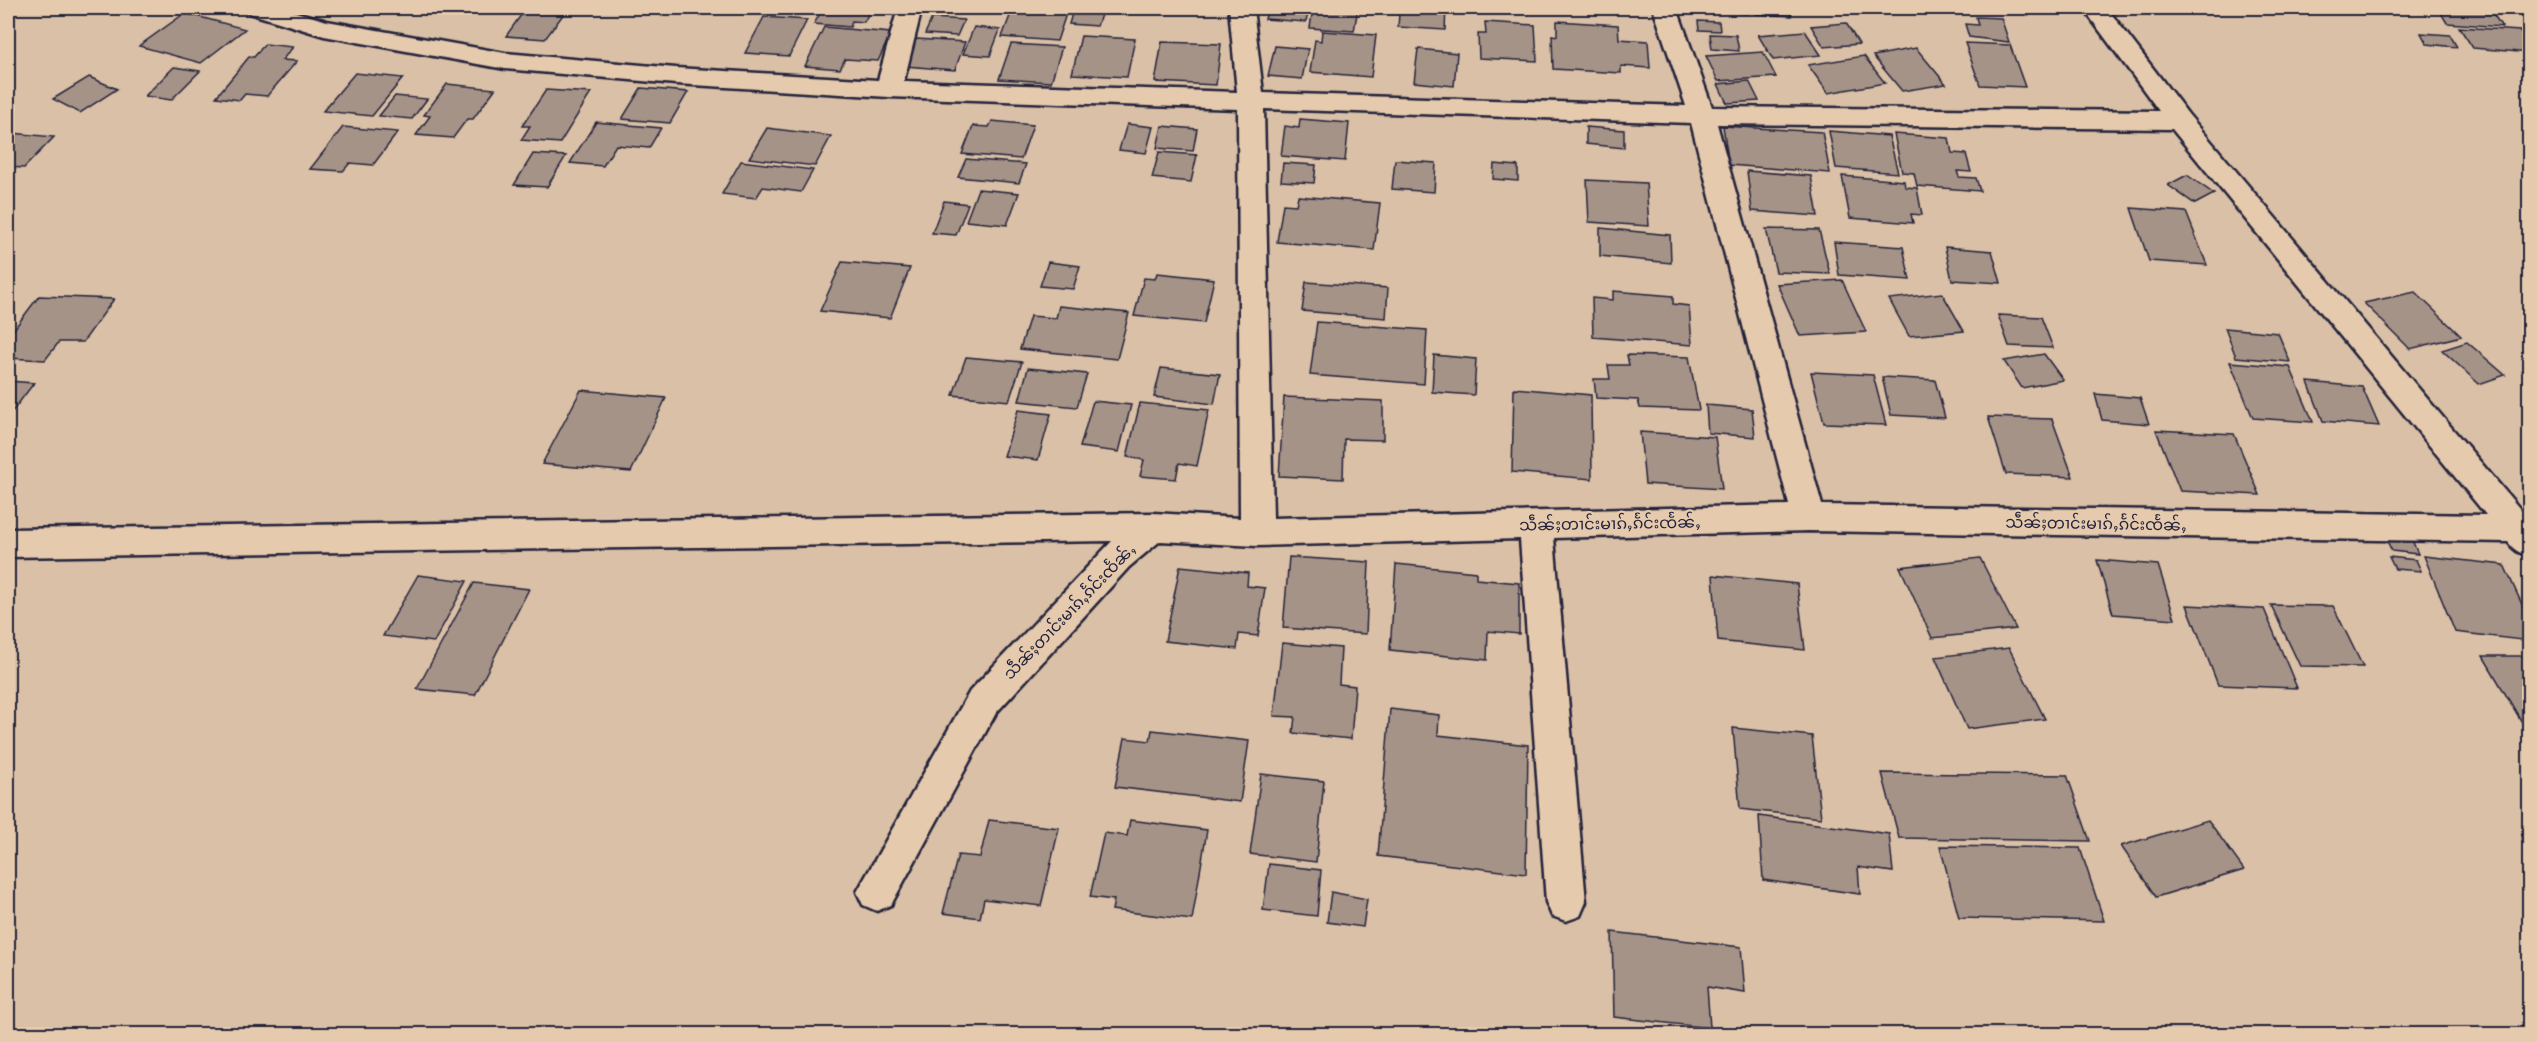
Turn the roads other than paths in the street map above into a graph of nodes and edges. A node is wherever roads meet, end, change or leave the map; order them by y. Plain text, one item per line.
1 (258, 8) edge
2 (910, 8) edge
3 (1241, 8) edge
4 (1665, 8) edge
5 (2095, 8) edge
6 (889, 89) junction
7 (1251, 100) junction
8 (1702, 115) junction
9 (2179, 120) junction
10 (1809, 519) junction
11 (1536, 525) junction
12 (1153, 527) junction
13 (1257, 532) junction
14 (2526, 534) edge
15 (8, 543) edge
16 (877, 892) dead end
17 (1566, 902) dead end

1 - 6 street
2 - 6 street
3 - 7 street
4 - 8 street
5 - 9 street
6 - 7 street
7 - 8 street
7 - 13 street
8 - 9 street
8 - 10 street
9 - 14 street
10 - 11 street, သဵၼ်ႈတၢင်းမၢၵ်ႇၵႅင်းၸႅၼ်ႇ
10 - 14 street, သဵၼ်ႈတၢင်းမၢၵ်ႇၵႅင်းၸႅၼ်ႇ
11 - 13 street, သဵၼ်ႈတၢင်းမၢၵ်ႇၵႅင်းၸႅၼ်ႇ
11 - 17 street
12 - 13 street, သဵၼ်ႈတၢင်းမၢၵ်ႇၵႅင်းၸႅၼ်ႇ
12 - 15 street
12 - 16 street, သဵၼ်ႈတၢင်းမၢၵ်ႇၵႅင်းၸႅၼ်ႇ

